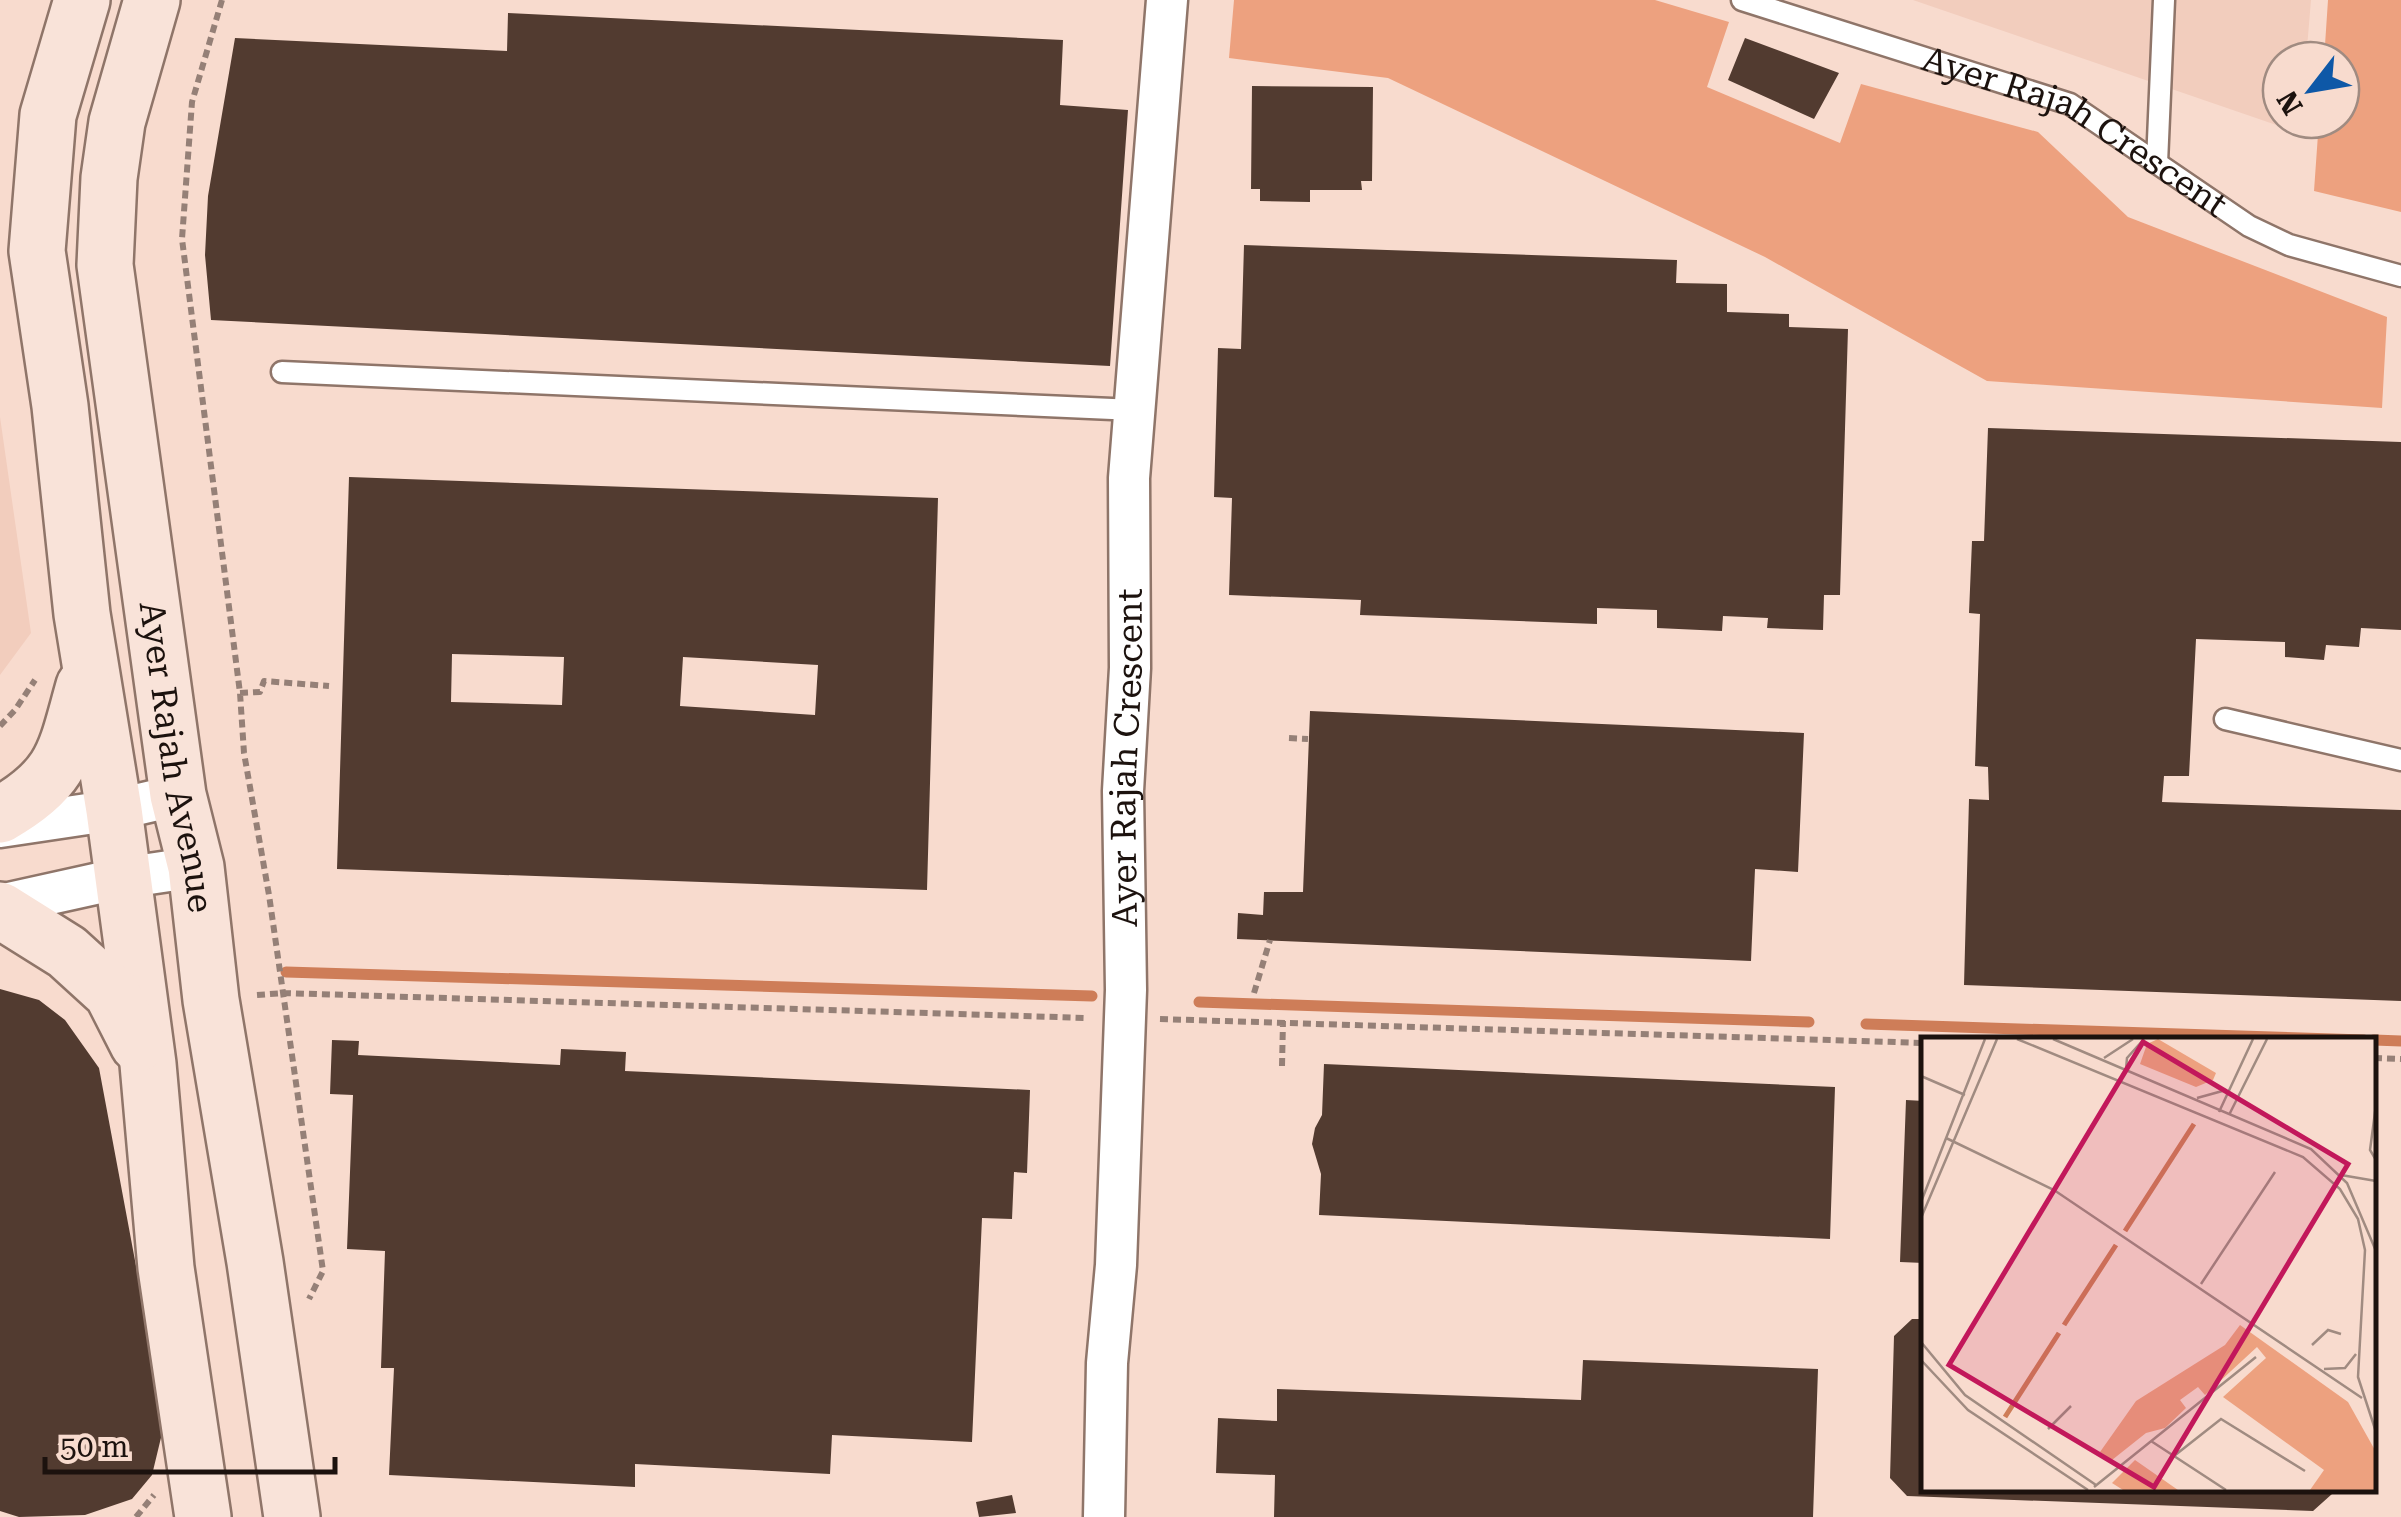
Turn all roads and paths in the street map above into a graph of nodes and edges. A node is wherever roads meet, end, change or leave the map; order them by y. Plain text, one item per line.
1 (82, 0) edge
2 (152, 0) edge
3 (222, 0) edge
4 (1168, 0) edge
5 (1742, 0) edge
6 (2164, 0) edge
7 (2157, 162) junction
8 (2401, 276) edge
9 (282, 372) dead end
10 (1135, 410) junction
11 (90, 664) junction
12 (330, 686) dead end
13 (240, 694) junction
14 (2225, 718) dead end
15 (1289, 738) dead end
16 (1308, 739) dead end
17 (2401, 760) edge
18 (178, 796) junction
19 (114, 810) junction
20 (0, 816) edge
21 (0, 827) edge
22 (196, 868) junction
23 (122, 878) junction
24 (0, 907) edge
25 (1270, 940) dead end
26 (282, 993) junction
27 (1254, 993) dead end
28 (211, 1000) junction
29 (1106, 1018) junction
30 (1283, 1021) junction
31 (1921, 1043) edge
32 (2376, 1058) edge
33 (2401, 1060) edge
34 (148, 1064) junction
35 (1282, 1066) dead end
36 (302, 1312) dead end
37 (204, 1517) edge
38 (292, 1517) edge
39 (1104, 1517) edge

1 - 11 street, Ayer Rajah Avenue
2 - 18 street, Ayer Rajah Avenue
3 - 13 path
4 - 10 street, Ayer Rajah Crescent
5 - 7 lane, Ayer Rajah Crescent
6 - 7 lane
7 - 8 lane, Ayer Rajah Crescent
9 - 10 lane
10 - 29 street, Ayer Rajah Crescent
11 - 19 street, Ayer Rajah Avenue
11 - 20 street
12 - 13 path
13 - 26 path
14 - 17 lane
15 - 16 path
18 - 19 street
18 - 22 street, Ayer Rajah Avenue
19 - 21 street
19 - 23 street, Ayer Rajah Avenue
22 - 23 street
22 - 28 street, Ayer Rajah Avenue
23 - 24 street
23 - 34 street, Ayer Rajah Avenue
24 - 34 street
25 - 27 path
26 - 28 path
26 - 29 path
26 - 36 path
28 - 38 street, Ayer Rajah Avenue
29 - 30 path
29 - 39 street, Ayer Rajah Crescent
30 - 31 path
30 - 35 path
32 - 33 path
34 - 37 street, Ayer Rajah Avenue

